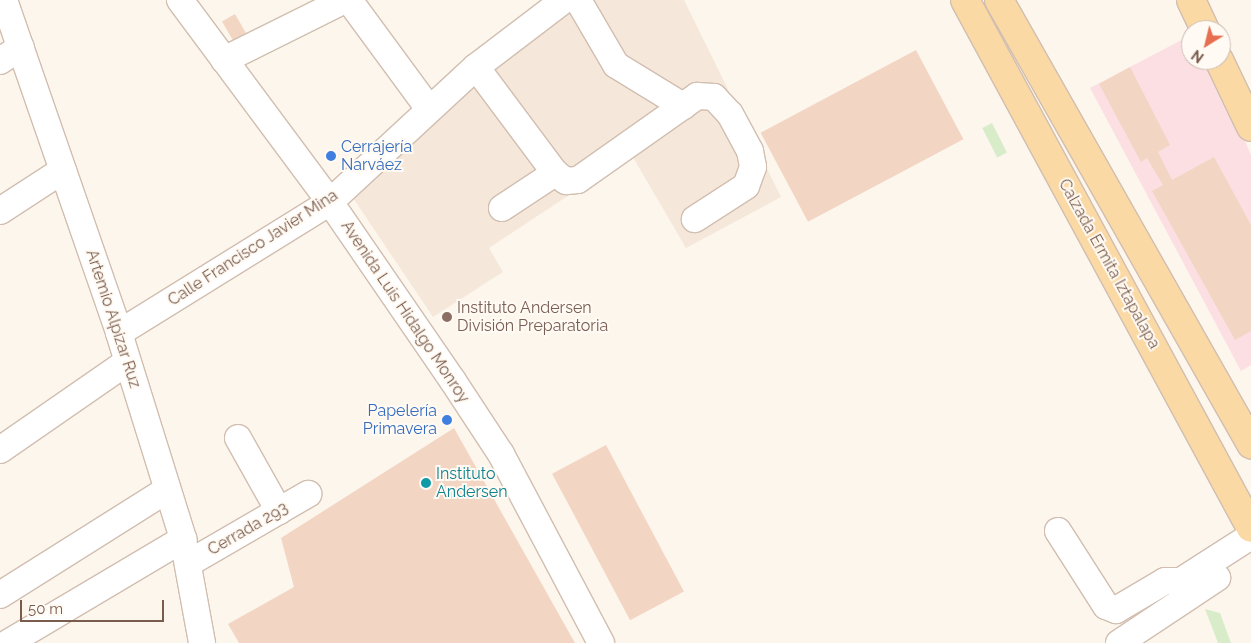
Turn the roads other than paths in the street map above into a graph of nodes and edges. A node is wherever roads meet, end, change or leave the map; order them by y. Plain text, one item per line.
1 (4, 0) edge
2 (180, 0) edge
3 (345, 0) edge
4 (349, 0) edge
5 (578, 0) edge
6 (965, 0) edge
7 (999, 0) edge
8 (1191, 0) edge
9 (547, 4) edge
10 (1200, 20) edge
11 (21, 47) junction
12 (224, 60) junction
13 (0, 62) edge
14 (476, 67) junction
15 (1224, 70) edge
16 (683, 106) junction
17 (429, 109) junction
18 (1251, 127) edge
19 (63, 170) junction
20 (555, 173) junction
21 (330, 202) junction
22 (502, 208) dead end
23 (0, 211) edge
24 (695, 219) dead end
25 (119, 333) junction
26 (127, 362) junction
27 (238, 438) dead end
28 (1251, 444) edge
29 (0, 450) edge
30 (167, 490) junction
31 (308, 494) dead end
32 (279, 511) junction
33 (1251, 528) edge
34 (1058, 531) dead end
35 (1251, 536) edge
36 (186, 551) junction
37 (1251, 555) edge
38 (0, 595) edge
39 (8, 643) edge
40 (202, 643) edge
41 (601, 643) edge
42 (1119, 643) edge

1 - 11 street, Artemio Alpizar Ruz
2 - 12 street, Avenida Luis Hidalgo Monroy
3 - 12 street
4 - 17 street
5 - 16 street
6 - 33 main road, Calzada Ermita Iztapalapa
7 - 28 main road, Calzada Ermita Iztapalapa
8 - 10 main road
9 - 14 street, Calle Francisco Javier Mina
11 - 13 street
11 - 19 street, Artemio Alpizar Ruz
12 - 21 street, Avenida Luis Hidalgo Monroy
14 - 17 street, Calle Francisco Javier Mina
14 - 20 street
15 - 18 main road
16 - 20 street
16 - 24 street
17 - 21 street, Calle Francisco Javier Mina
19 - 23 street
19 - 25 street, Artemio Alpizar Ruz
20 - 22 street
21 - 25 street, Calle Francisco Javier Mina
21 - 41 street, Avenida Luis Hidalgo Monroy
25 - 26 street, Artemio Alpizar Ruz
26 - 29 street
26 - 30 street, Artemio Alpizar Ruz
27 - 32 street
30 - 36 street, Artemio Alpizar Ruz
30 - 38 street
31 - 32 street, Cerrada 293
32 - 36 street, Cerrada 293
34 - 35 street
36 - 39 street, Cerrada 293
36 - 40 street, Artemio Alpizar Ruz
37 - 42 street

